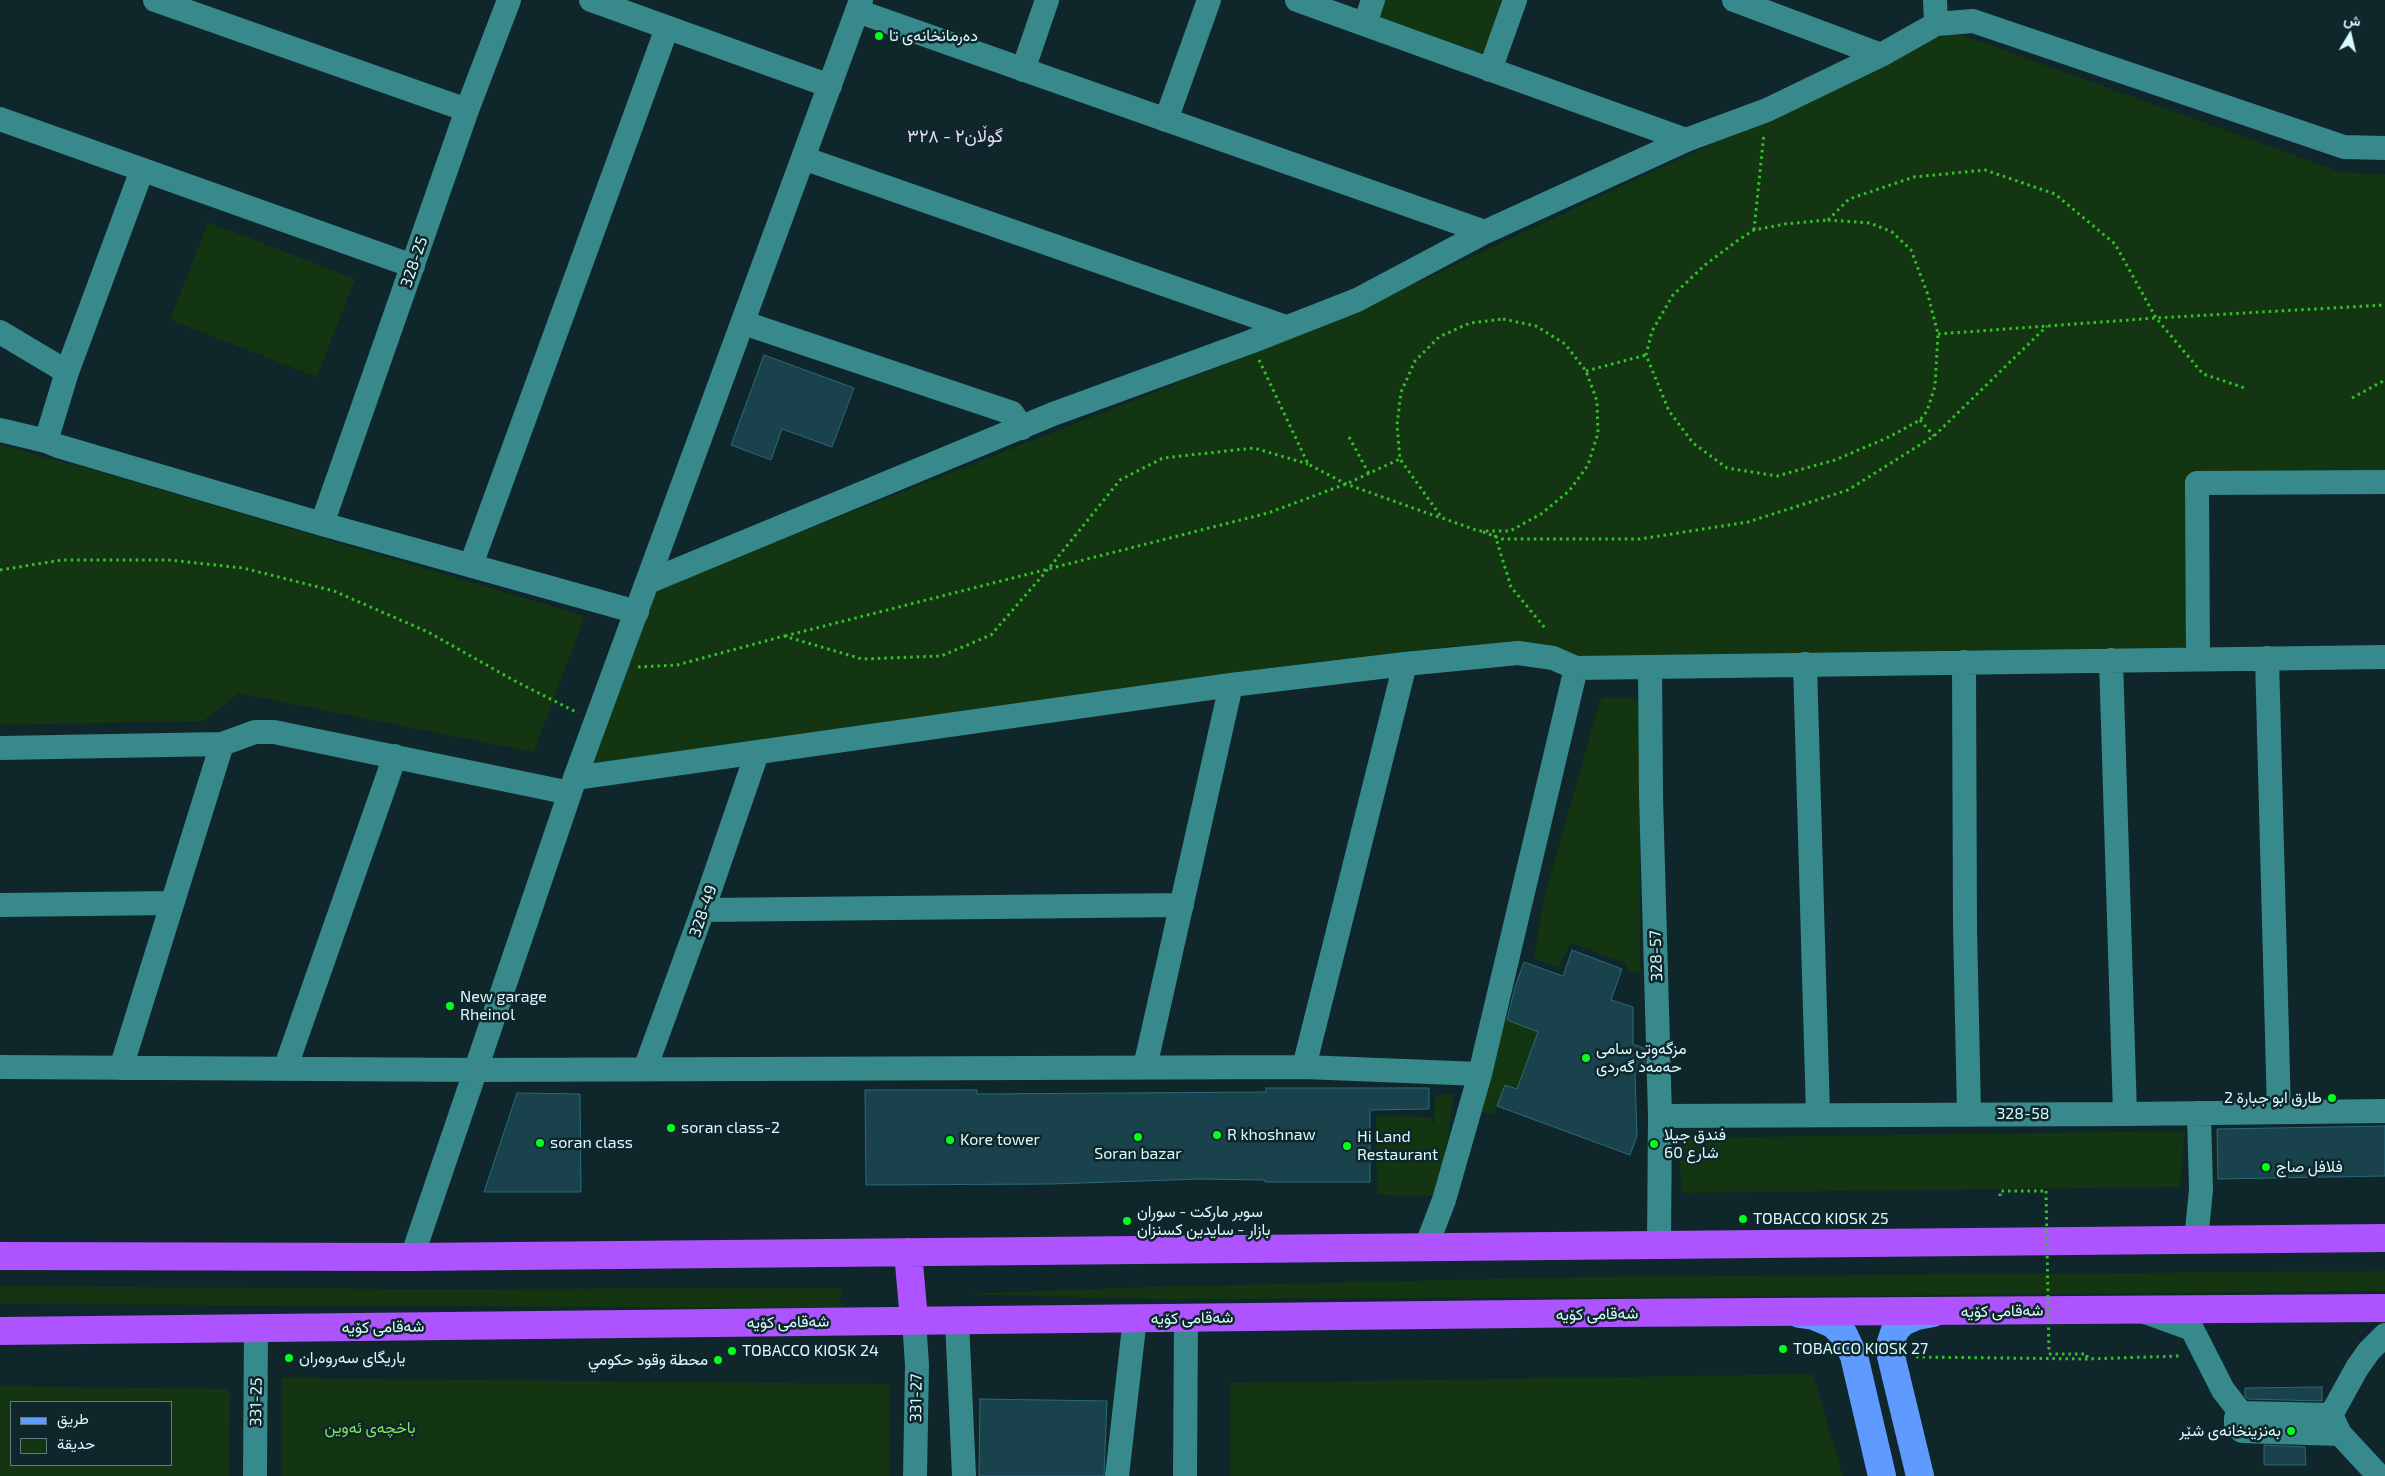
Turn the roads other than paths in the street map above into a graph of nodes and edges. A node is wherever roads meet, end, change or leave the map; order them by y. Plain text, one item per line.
1 (155, 0) edge
2 (509, 0) edge
3 (591, 0) edge
4 (1047, 0) edge
5 (1208, 0) edge
6 (1297, 0) edge
7 (1373, 0) edge
8 (1515, 0) edge
9 (1734, 0) edge
10 (1935, 0) edge
11 (859, 5) edge
12 (1364, 24) junction
13 (1936, 24) junction
14 (667, 28) junction
15 (1881, 55) junction
16 (1023, 70) junction
17 (1490, 70) junction
18 (830, 86) junction
19 (467, 110) junction
20 (0, 119) edge
21 (1166, 120) junction
22 (1686, 140) junction
23 (2385, 148) edge
24 (803, 158) junction
25 (142, 170) junction
26 (1485, 232) junction
27 (413, 266) junction
28 (744, 323) junction
29 (1286, 327) junction
30 (0, 332) edge
31 (67, 372) junction
32 (1022, 428) junction
33 (0, 430) edge
34 (46, 441) junction
35 (2385, 482) edge
36 (322, 524) junction
37 (471, 566) junction
38 (648, 582) junction
39 (637, 612) junction
40 (2385, 657) edge
41 (2198, 658) junction
42 (2267, 658) junction
43 (2111, 660) junction
44 (1964, 662) junction
45 (1404, 664) junction
46 (1805, 664) junction
47 (1650, 667) junction
48 (1576, 668) junction
49 (1231, 686) junction
50 (222, 744) junction
51 (0, 748) edge
52 (757, 753) junction
53 (395, 756) junction
54 (573, 786) junction
55 (172, 903) junction
56 (0, 904) edge
57 (1182, 905) junction
58 (703, 910) junction
59 (0, 1067) edge
60 (1146, 1067) junction
61 (121, 1068) junction
62 (285, 1068) junction
63 (1304, 1068) junction
64 (645, 1069) junction
65 (477, 1070) junction
66 (1480, 1074) junction
67 (2385, 1111) edge
68 (2279, 1112) junction
69 (2199, 1113) junction
70 (1818, 1114) junction
71 (1969, 1114) junction
72 (2125, 1114) junction
73 (1660, 1116) junction
74 (2385, 1238) edge
75 (2196, 1240) junction
76 (1659, 1245) junction
77 (1426, 1248) junction
78 (908, 1252) junction
79 (0, 1256) edge
80 (412, 1257) junction
81 (2385, 1308) edge
82 (2136, 1309) junction
83 (1944, 1311) junction
84 (1788, 1312) junction
85 (1135, 1318) junction
86 (1186, 1318) junction
87 (914, 1320) junction
88 (957, 1321) junction
89 (256, 1329) junction
90 (0, 1332) edge
91 (2385, 1335) edge
92 (2336, 1424) junction
93 (1918, 1469) edge
94 (1881, 1473) edge
95 (255, 1476) edge
96 (915, 1476) edge
97 (964, 1476) edge
98 (1117, 1476) edge
99 (1185, 1476) edge
100 (2379, 1476) edge

1 - 19 street
2 - 19 street, 328-25
3 - 14 street
4 - 16 street
5 - 21 street
6 - 12 street
7 - 12 street
8 - 17 street
9 - 15 street
10 - 13 street
11 - 16 street
11 - 18 street
12 - 17 street
13 - 15 street
13 - 23 street
14 - 18 street
14 - 37 street
15 - 22 street
16 - 21 street
17 - 22 street
18 - 24 street
19 - 27 street, 328-25
20 - 25 street
21 - 26 street
22 - 26 street
24 - 28 street
24 - 29 street
25 - 27 street
25 - 31 street
26 - 29 street
27 - 36 street, 328-25
28 - 32 street
28 - 38 street
29 - 32 street
30 - 31 street
31 - 34 street
32 - 38 street
33 - 34 street
34 - 36 street
35 - 41 street
36 - 37 street
37 - 39 street
38 - 39 street
39 - 54 street
40 - 42 street
41 - 42 street
41 - 43 street
42 - 68 street
43 - 44 street
43 - 72 street
44 - 46 street
44 - 71 street
45 - 48 street
45 - 49 street
45 - 63 street
46 - 47 street
46 - 70 street
47 - 48 street
47 - 73 street, 328-57
48 - 66 street
49 - 52 street
49 - 57 street
50 - 51 street
50 - 53 street
50 - 55 street
52 - 54 street
52 - 58 street, 328-49
53 - 54 street
53 - 62 street
54 - 65 street
55 - 56 street
55 - 61 street
57 - 58 street
57 - 60 street
58 - 64 street, 328-49
59 - 61 street
60 - 63 street
60 - 64 street
61 - 62 street
62 - 65 street
63 - 66 street
64 - 65 street
65 - 80 street
66 - 77 street
67 - 68 street, 328-58
68 - 69 street, 328-58
69 - 72 street, 328-58
69 - 75 street
70 - 71 street, 328-58
70 - 73 street, 328-58
71 - 72 street, 328-58
73 - 76 street, 328-57
74 - 75 highway
75 - 76 highway
76 - 77 highway
77 - 78 highway
78 - 80 highway
78 - 87 highway
79 - 80 highway
81 - 82 highway, شەقامی کۆیە
82 - 83 highway, شەقامی کۆیە
82 - 92 street
83 - 84 highway, شەقامی کۆیە
83 - 93 main road
84 - 86 highway, شەقامی کۆیە
84 - 94 main road
85 - 86 highway, شەقامی کۆیە
85 - 88 highway, شەقامی کۆیە
85 - 98 street
86 - 99 street
87 - 88 highway, شەقامی کۆیە
87 - 89 highway, شەقامی کۆیە
87 - 96 street, 331-27
88 - 97 street
89 - 90 highway, شەقامی کۆیە
89 - 95 street, 331-25
91 - 92 street
92 - 100 street
93 - 94 main road

